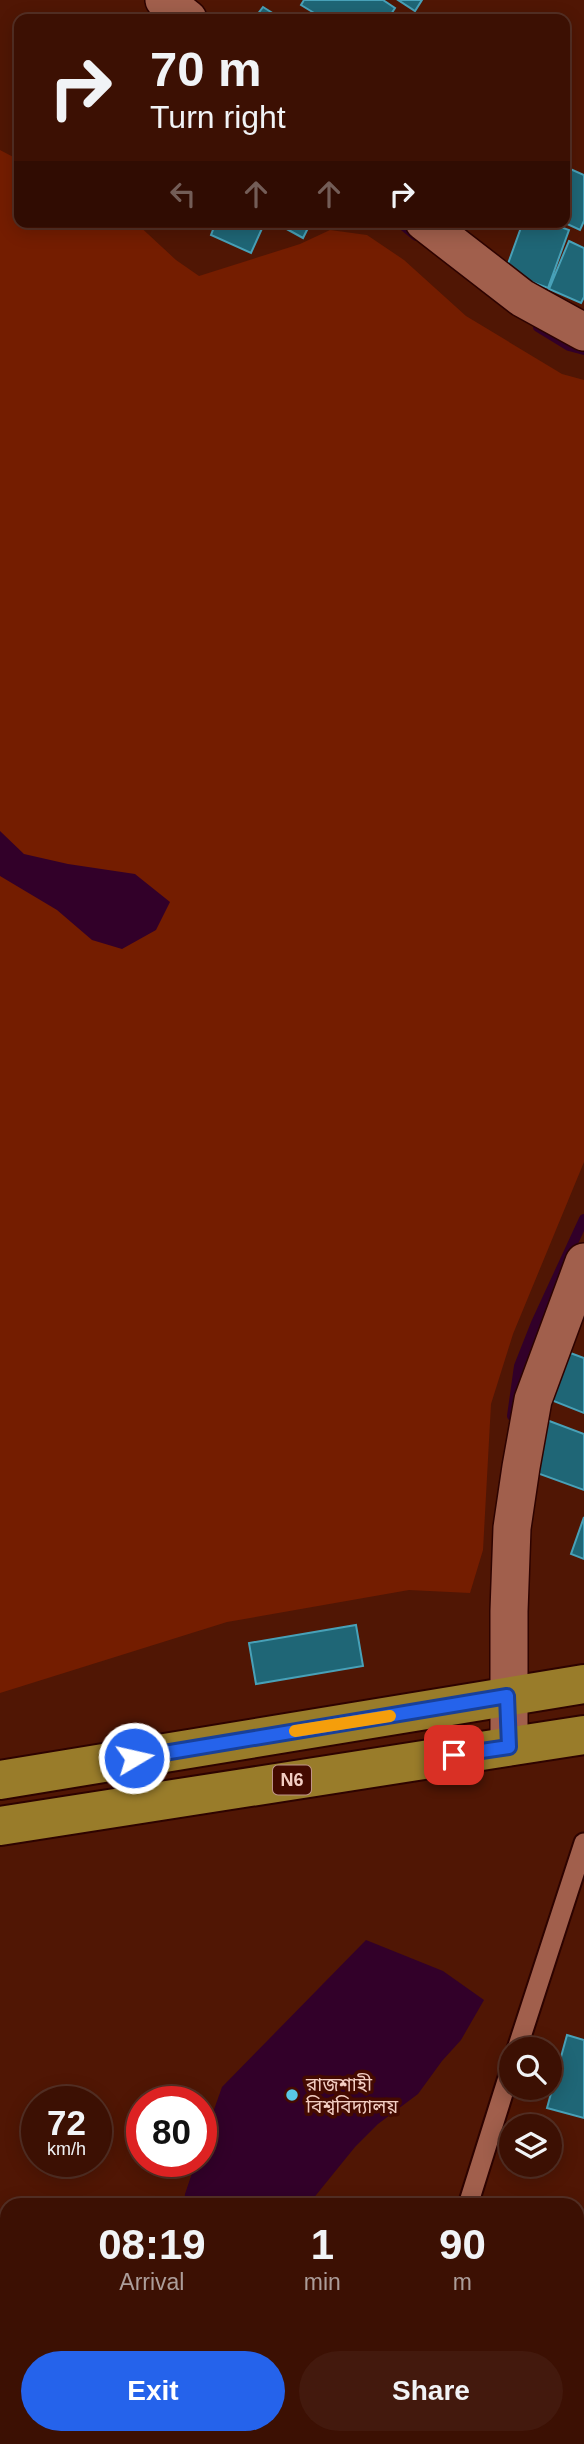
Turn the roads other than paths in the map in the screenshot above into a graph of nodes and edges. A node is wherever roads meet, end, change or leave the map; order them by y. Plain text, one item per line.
1 (164, 0) edge
2 (182, 14) edge
3 (432, 228) edge
4 (584, 332) edge
5 (584, 1262) edge
6 (584, 1684) edge
7 (507, 1696) junction
8 (584, 1735) edge
9 (509, 1747) junction
10 (0, 1780) edge
11 (0, 1826) edge
12 (584, 1843) edge
13 (521, 2037) edge
14 (501, 2100) edge
15 (470, 2198) edge

1 - 2 street
3 - 4 street
5 - 7 street
6 - 7 highway
7 - 9 street
7 - 10 highway
8 - 9 highway, N6
9 - 11 highway, N6
12 - 13 lane
14 - 15 lane

